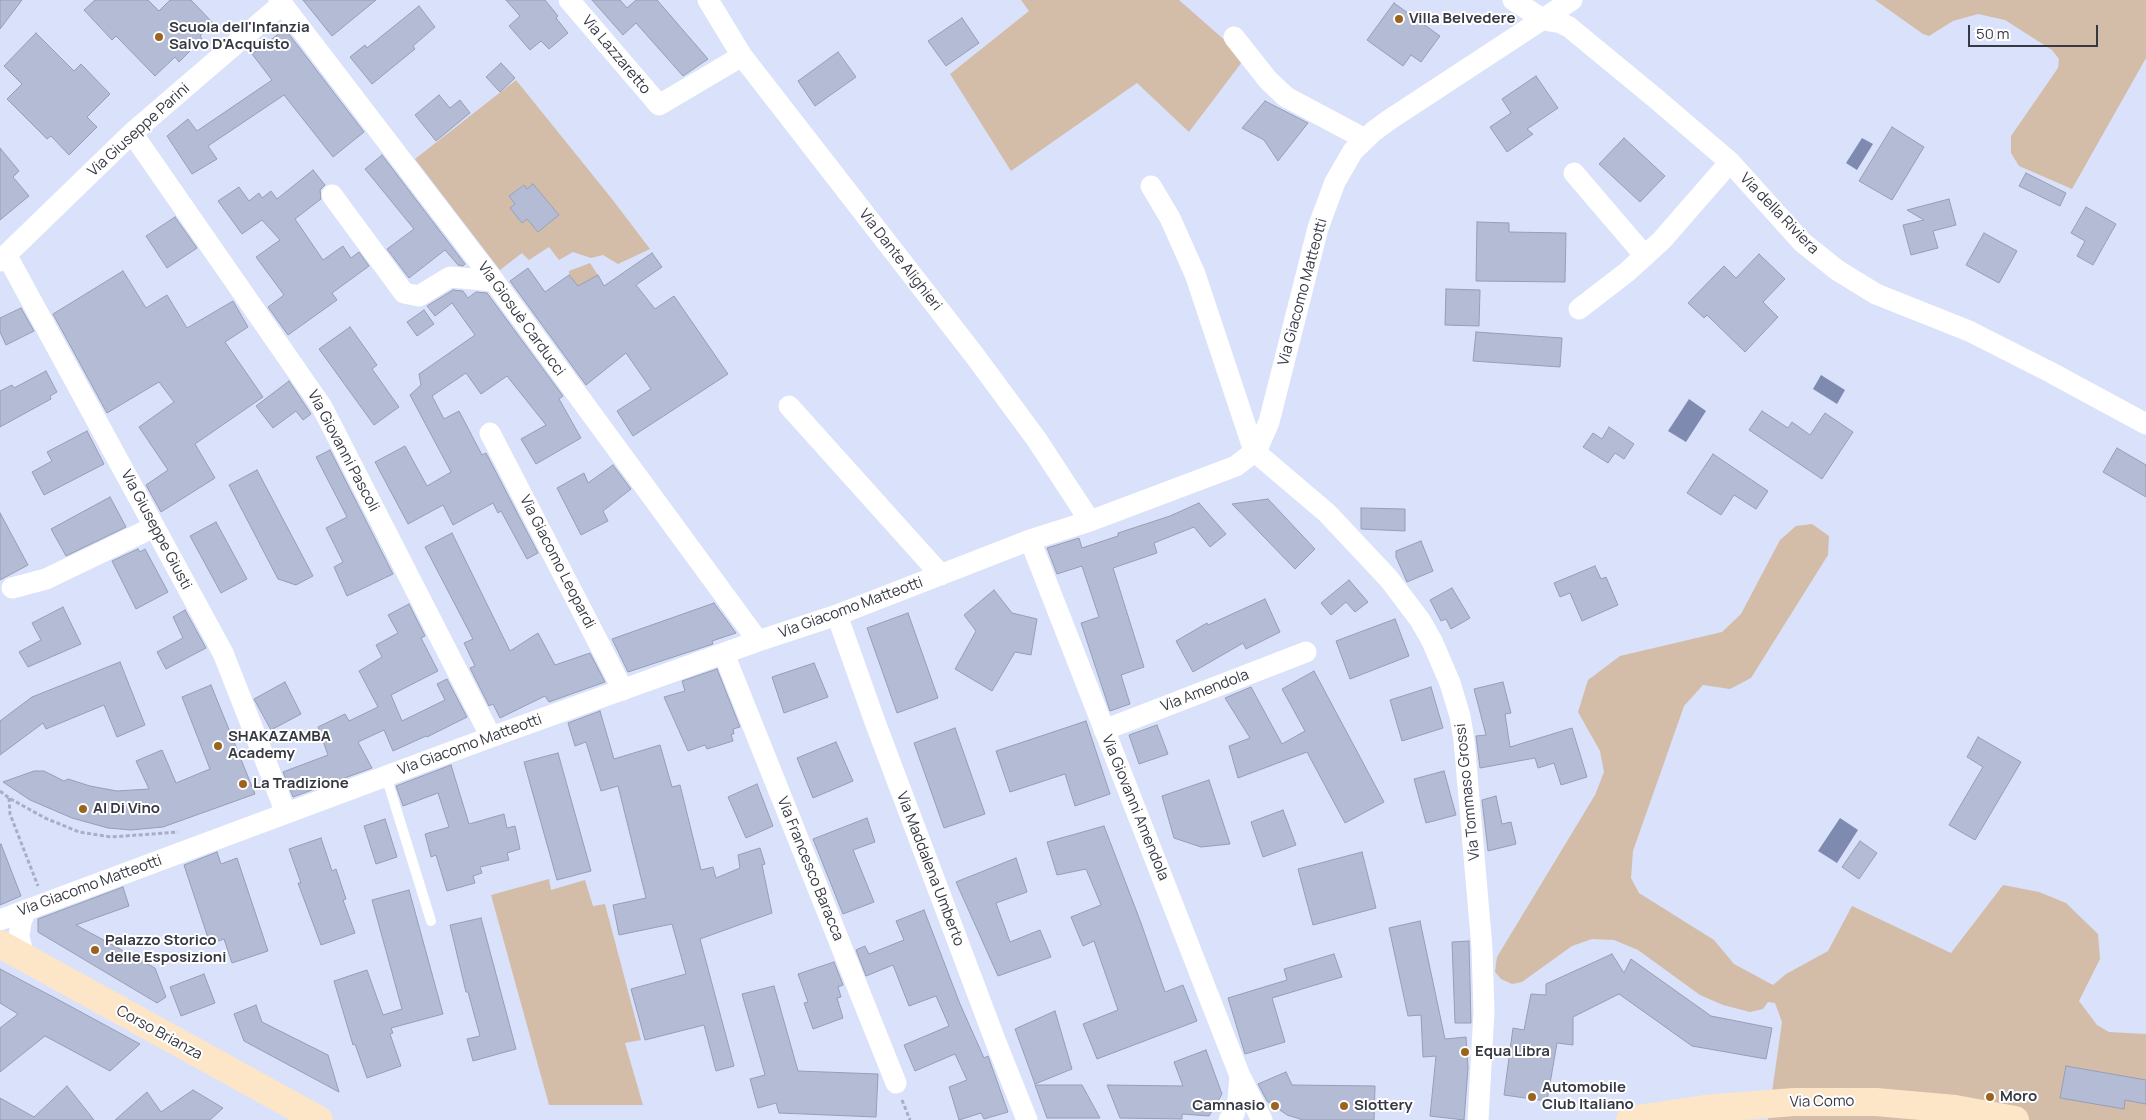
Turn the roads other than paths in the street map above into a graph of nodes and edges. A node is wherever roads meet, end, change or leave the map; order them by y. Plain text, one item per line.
1 (569, 0) edge
2 (708, 0) edge
3 (1513, 0) edge
4 (1572, 0) edge
5 (280, 2) edge
6 (1544, 20) junction
7 (1234, 37) dead end
8 (742, 56) junction
9 (132, 133) junction
10 (1365, 139) junction
11 (1730, 162) junction
12 (1574, 173) dead end
13 (1151, 186) dead end
14 (332, 195) dead end
15 (1645, 256) junction
16 (3, 258) edge
17 (494, 281) junction
18 (1579, 309) dead end
19 (789, 406) dead end
20 (2146, 424) edge
21 (490, 434) dead end
22 (1254, 451) junction
23 (1090, 521) junction
24 (154, 527) junction
25 (1030, 540) junction
26 (941, 575) junction
27 (12, 588) dead end
28 (837, 615) junction
29 (758, 641) junction
30 (1306, 652) dead end
31 (724, 654) junction
32 (624, 690) junction
33 (1104, 730) junction
34 (491, 737) junction
35 (386, 776) junction
36 (286, 813) junction
37 (35, 906) junction
38 (0, 920) edge
39 (431, 921) dead end
40 (0, 944) edge
41 (12, 958) edge
42 (1240, 1076) junction
43 (896, 1083) dead end
44 (291, 1120) edge
45 (319, 1120) edge
46 (1027, 1120) edge
47 (1229, 1120) edge
48 (1262, 1120) edge
49 (1478, 1120) edge
50 (1630, 1120) edge
51 (2015, 1120) edge

1 - 8 street, Via Lazzaretto
2 - 8 street, Via Dante Alighieri
3 - 6 street, Via della Riviera
4 - 6 street, Via Giacomo Matteotti
5 - 9 street, Via Giuseppe Parini
5 - 17 street, Via Giosuè Carducci
6 - 10 street, Via Giacomo Matteotti
6 - 11 street, Via della Riviera
7 - 10 street
8 - 23 street, Via Dante Alighieri
9 - 16 street, Via Giuseppe Parini
9 - 34 street, Via Giovanni Pascoli
10 - 22 street, Via Giacomo Matteotti
11 - 15 street
11 - 20 street, Via della Riviera
12 - 15 street
13 - 22 street
14 - 17 street
15 - 18 street
16 - 24 street, Via Giuseppe Giusti
17 - 29 street, Via Giosuè Carducci
19 - 26 street, Via Giacomo Matteotti
21 - 32 street, Via Giacomo Leopardi
22 - 23 street, Via Giacomo Matteotti
22 - 49 street, Via Tommaso Grossi
23 - 25 street, Via Giacomo Matteotti
24 - 27 street
24 - 36 street, Via Giuseppe Giusti
25 - 26 street, Via Giacomo Matteotti
25 - 33 street, Via Giovanni Amendola
26 - 28 street, Via Giacomo Matteotti
28 - 29 street, Via Giacomo Matteotti
28 - 46 street, Via Maddalena Umberto
29 - 31 street, Via Giacomo Matteotti
30 - 33 street, Via Amendola
31 - 32 street, Via Giacomo Matteotti
31 - 43 street, Via Francesco Baracca
32 - 34 street, Via Giacomo Matteotti
33 - 42 street, Via Giovanni Amendola
34 - 35 street, Via Giacomo Matteotti
35 - 36 street, Via Giacomo Matteotti
35 - 39 lane
36 - 37 street, Via Giacomo Matteotti
37 - 38 street, Via Giacomo Matteotti
37 - 41 street
40 - 41 main road, Corso Brianza
41 - 44 main road, Corso Brianza
41 - 45 main road, Corso Brianza
42 - 47 street, Via Giovanni Amendola
42 - 48 street, Via Giovanni Amendola
50 - 51 main road, Via Como

